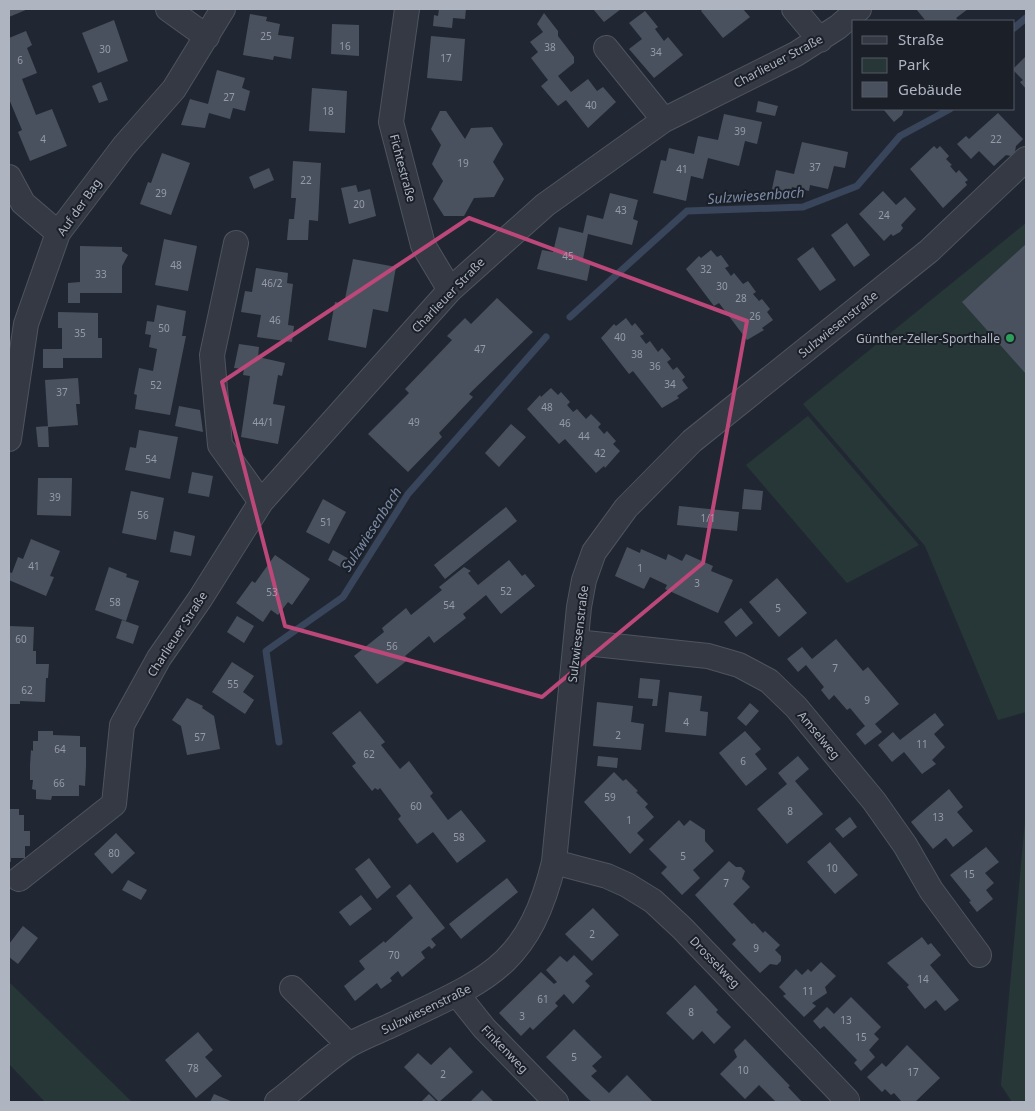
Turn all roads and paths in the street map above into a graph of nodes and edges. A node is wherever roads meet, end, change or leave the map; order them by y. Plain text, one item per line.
1 (168, 9) edge
2 (223, 9) edge
3 (406, 9) edge
4 (794, 9) edge
5 (859, 9) edge
6 (208, 37) junction
7 (820, 40) junction
8 (606, 48) dead end
9 (664, 120) junction
10 (1026, 160) edge
11 (9, 177) edge
12 (58, 233) junction
13 (236, 243) dead end
14 (450, 290) junction
15 (9, 440) edge
16 (262, 502) junction
17 (576, 642) junction
18 (554, 862) junction
19 (19, 879) dead end
20 (979, 955) dead end
21 (292, 988) dead end
22 (457, 994) junction
23 (349, 1045) junction
24 (278, 1102) edge
25 (556, 1102) edge
26 (846, 1102) edge

1 - 6 street
2 - 6 street, Auf der Bag
3 - 14 street, Fichtestraße
4 - 7 street
5 - 7 street, Charlieuer Straße
6 - 12 street, Auf der Bag
7 - 9 street, Charlieuer Straße
8 - 9 street
9 - 14 street, Charlieuer Straße
10 - 17 street, Sulzwiesenstraße
11 - 12 street
12 - 15 street, Auf der Bag
13 - 16 street
14 - 16 street, Charlieuer Straße
16 - 19 street, Charlieuer Straße
17 - 18 street, Sulzwiesenstraße
17 - 20 street, Amselweg
18 - 22 street, Sulzwiesenstraße
18 - 26 street, Drosselweg
21 - 23 street
22 - 23 street, Sulzwiesenstraße
22 - 25 street, Finkenweg
23 - 24 street, Sulzwiesenstraße

